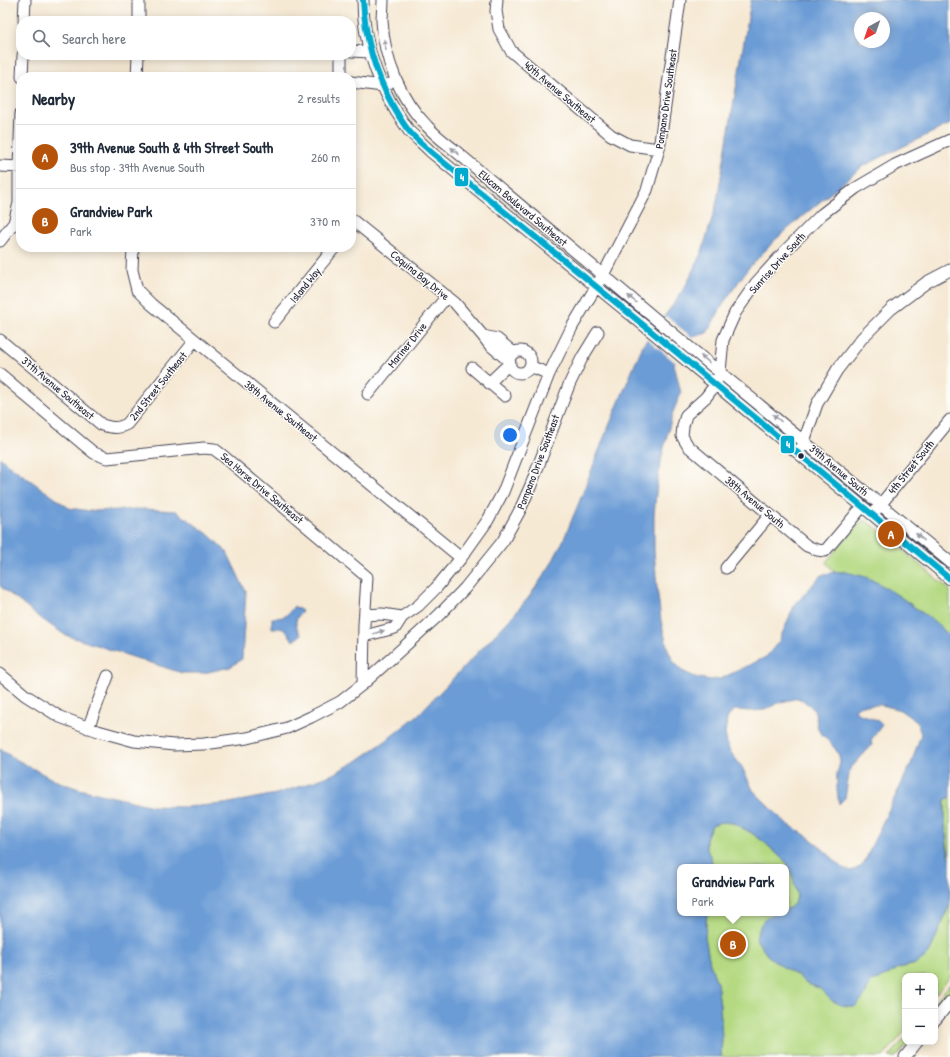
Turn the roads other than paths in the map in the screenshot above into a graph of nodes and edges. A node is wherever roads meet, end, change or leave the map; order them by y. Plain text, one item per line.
1 (25, 0) edge
2 (139, 0) edge
3 (363, 0) edge
4 (383, 0) edge
5 (497, 0) edge
6 (680, 0) edge
7 (24, 16) edge
8 (139, 16) edge
9 (356, 51) edge
10 (370, 52) junction
11 (23, 60) edge
12 (138, 60) edge
13 (341, 60) edge
14 (22, 72) edge
15 (137, 72) edge
16 (341, 72) edge
17 (396, 80) junction
18 (356, 83) edge
19 (383, 86) junction
20 (950, 140) edge
21 (660, 149) junction
22 (0, 166) edge
23 (16, 167) edge
24 (510, 197) junction
25 (500, 209) junction
26 (16, 215) edge
27 (356, 226) edge
28 (0, 241) edge
29 (132, 252) edge
30 (331, 252) edge
31 (950, 270) edge
32 (603, 275) junction
33 (596, 287) junction
34 (447, 296) junction
35 (274, 322) dead end
36 (598, 332) dead end
37 (0, 340) edge
38 (194, 341) junction
39 (689, 347) joint
40 (681, 357) joint
41 (511, 359) junction
42 (530, 366) junction
43 (472, 368) dead end
44 (720, 371) junction
45 (0, 374) edge
46 (549, 374) junction
47 (489, 383) junction
48 (715, 384) junction
49 (368, 394) dead end
50 (505, 396) dead end
51 (950, 420) edge
52 (119, 428) joint
53 (804, 440) junction
54 (688, 446) joint
55 (799, 454) junction
56 (881, 505) junction
57 (862, 507) junction
58 (770, 515) junction
59 (872, 515) junction
60 (461, 558) junction
61 (950, 562) edge
62 (726, 568) dead end
63 (950, 579) edge
64 (402, 618) junction
65 (364, 626) junction
66 (0, 674) edge
67 (108, 676) dead end
68 (363, 684) junction
69 (88, 728) junction
70 (950, 1002) edge
71 (938, 1016) edge
72 (915, 1045) edge
73 (905, 1057) edge

1 - 7 street
2 - 8 street
3 - 10 street, Elkcam Boulevard Southeast
17 -> 4 street, Elkcam Boulevard Southeast
5 - 21 street, 40th Avenue Southeast
6 - 21 street, Pompano Drive Southeast
9 - 10 street
10 - 19 street, Elkcam Boulevard Southeast
11 - 14 street
12 - 15 street
13 - 16 street
17 - 19 street
24 -> 17 street, Elkcam Boulevard Southeast
18 - 19 street
19 - 25 street, Elkcam Boulevard Southeast
20 - 44 street, Sunrise Drive South
21 - 32 street, Pompano Drive Southeast
22 - 23 street
24 - 25 street
24 - 32 street, Elkcam Boulevard Southeast
25 - 33 street, Elkcam Boulevard Southeast
26 - 28 street
27 - 34 street, Coquina Bay Drive
29 - 38 street, 38th Avenue Southeast
30 - 35 street, Island Way
31 - 53 street
32 - 33 street, Pompano Drive Southeast
39 -> 32 street, Elkcam Boulevard Southeast
33 - 40 street, Elkcam Boulevard Southeast
33 - 46 street, Pompano Drive Southeast
34 - 41 street, Coquina Bay Drive
34 - 49 street, Mariner Drive
36 - 68 street, Pompano Drive Southeast
37 - 52 street, 37th Avenue Southeast
38 - 52 street, 2nd Street Southeast
38 - 60 street, 38th Avenue Southeast
44 -> 39 street, 39th Avenue South
40 - 48 street, 39th Avenue South
41 - 42 street, Coquina Bay Drive
41 - 42 street, Coquina Bay Drive
41 - 47 street
42 - 46 street
43 - 47 street
44 - 48 street, Sunrise Drive South
53 -> 44 street, 39th Avenue South
45 - 65 street, Sea Horse Drive Southeast
46 - 60 street, Pompano Drive Southeast
47 - 50 street
48 - 54 street, Sunrise Drive South
48 - 55 street, 39th Avenue South
51 - 56 street, 4th Street South
53 - 55 street
53 - 56 street, 39th Avenue South
54 - 58 street, 38th Avenue South
55 - 57 street, 39th Avenue South
56 - 59 street, 4th Street South
61 -> 56 street, 39th Avenue South
57 - 58 street, 38th Avenue South
57 - 59 street, 39th Avenue South
58 - 62 street
59 - 63 street, 39th Avenue South
60 - 64 street, Pompano Drive Southeast
64 - 65 street
65 -> 64 street, Pompano Drive Southeast
65 - 68 street
66 - 69 street, Pompano Drive Southeast
67 - 69 street
68 - 69 street, Pompano Drive Southeast
70 - 71 street
72 - 73 street

